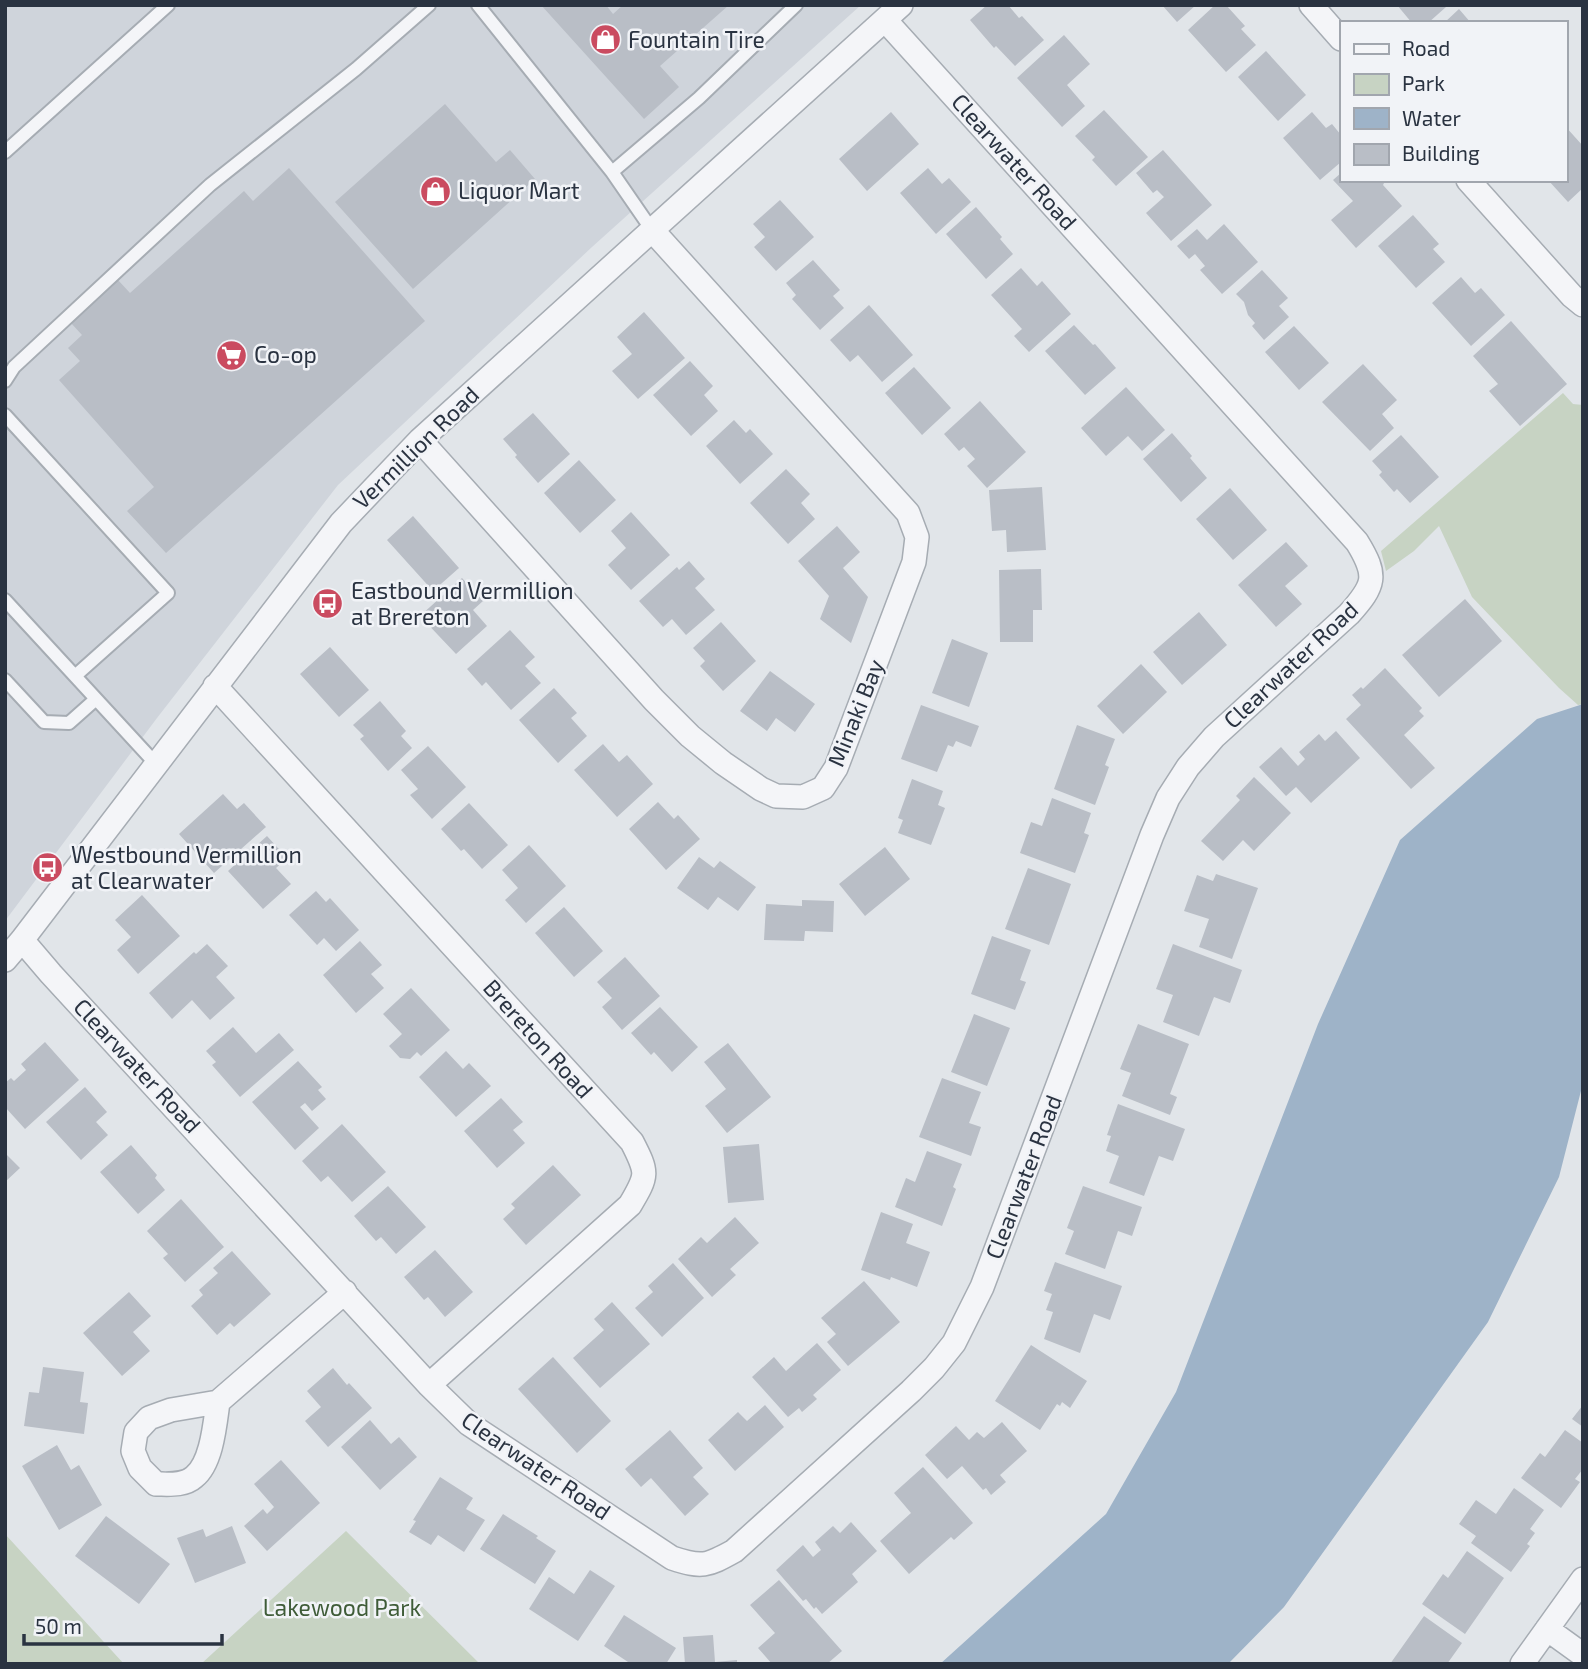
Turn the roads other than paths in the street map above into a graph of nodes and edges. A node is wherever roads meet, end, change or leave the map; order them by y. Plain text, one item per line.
1 (168, 5) edge
2 (429, 5) edge
3 (478, 5) edge
4 (796, 5) edge
5 (1311, 5) edge
6 (893, 12) edge
7 (1340, 38) edge
8 (5, 152) edge
9 (612, 172) junction
10 (1470, 182) edge
11 (652, 230) junction
12 (1583, 305) edge
13 (5, 381) edge
14 (5, 415) edge
15 (420, 440) junction
16 (5, 600) edge
17 (75, 676) junction
18 (5, 680) edge
19 (215, 686) junction
20 (96, 699) junction
21 (156, 764) junction
22 (22, 940) junction
23 (5, 960) edge
24 (345, 1292) junction
25 (429, 1385) junction
26 (218, 1402) dead end
27 (1583, 1579) edge
28 (1547, 1629) junction
29 (1583, 1655) edge
30 (1522, 1664) edge

1 - 8 lane
2 - 13 lane
3 - 9 lane
4 - 9 lane
5 - 7 street
6 - 11 street, Vermillion Road
6 - 25 street, Clearwater Road
9 - 11 lane
10 - 12 street
11 - 15 street, Vermillion Road
11 - 15 street, Minaki Bay
14 - 17 lane
15 - 19 street, Vermillion Road
16 - 17 lane
17 - 20 lane
18 - 20 lane
19 - 21 street, Vermillion Road
19 - 25 street, Brereton Road
20 - 21 lane
21 - 22 street, Vermillion Road
22 - 23 street, Vermillion Road
22 - 24 street, Clearwater Road
24 - 25 street, Clearwater Road
24 - 26 street
27 - 28 street
28 - 29 street
28 - 30 street

